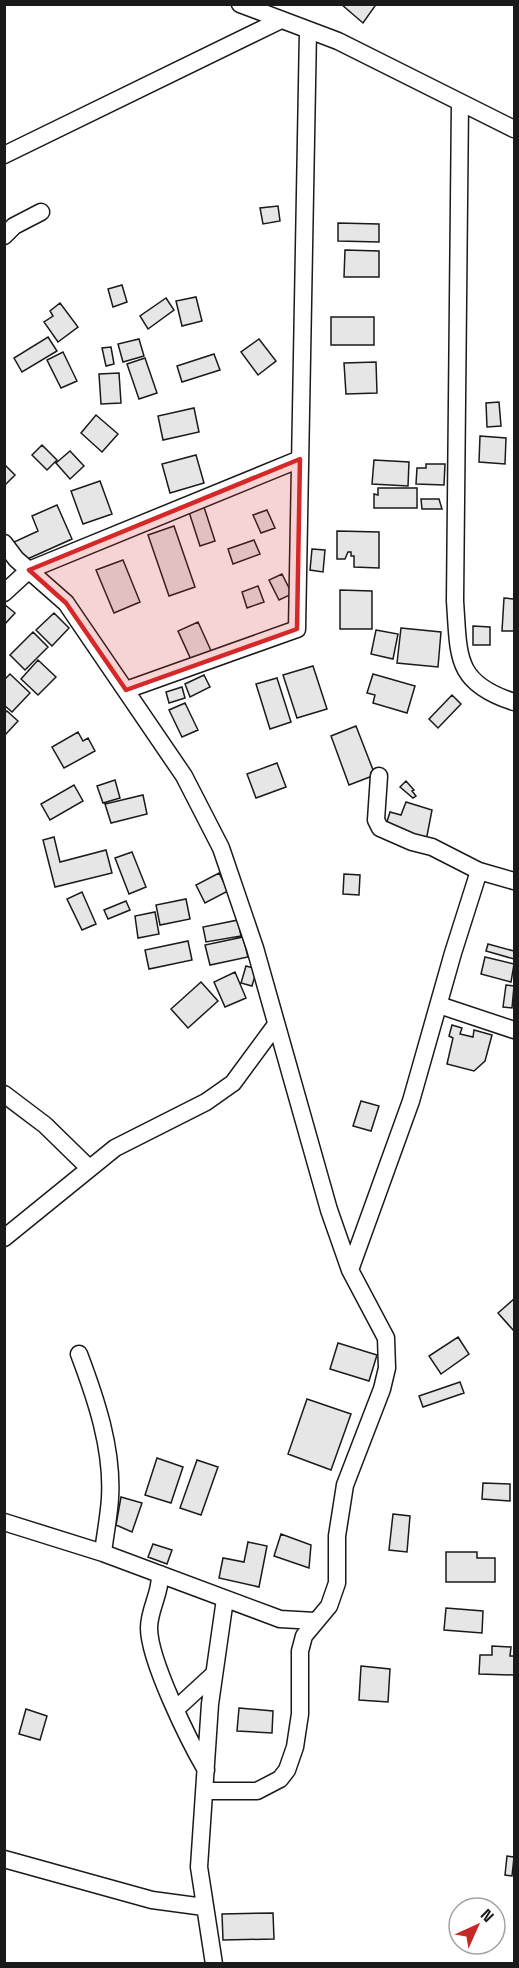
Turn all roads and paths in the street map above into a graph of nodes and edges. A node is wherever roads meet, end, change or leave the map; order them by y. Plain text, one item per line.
1 (240, 4) edge
2 (281, 20) junction
3 (308, 30) junction
4 (460, 102) junction
5 (514, 129) edge
6 (4, 155) edge
7 (41, 212) dead end
8 (4, 236) edge
9 (300, 459) junction
10 (4, 543) edge
11 (29, 570) junction
12 (4, 593) edge
13 (126, 690) junction
14 (514, 702) edge
15 (378, 776) dead end
16 (479, 871) junction
17 (514, 881) edge
18 (439, 1005) junction
19 (275, 1026) junction
20 (514, 1030) edge
21 (4, 1094) edge
22 (88, 1167) junction
23 (4, 1238) edge
24 (350, 1270) junction
25 (79, 1354) dead end
26 (4, 1522) edge
27 (103, 1553) junction
28 (160, 1574) junction
29 (225, 1599) junction
30 (315, 1621) junction
31 (214, 1674) junction
32 (176, 1709) junction
33 (206, 1771) junction
34 (205, 1791) junction
35 (4, 1858) edge
36 (204, 1907) junction
37 (214, 1964) edge

1 - 2 street
2 - 3 street
2 - 6 street
3 - 4 street
3 - 9 street
4 - 5 street
4 - 14 street
7 - 8 street
9 - 11 street
9 - 13 street
10 - 11 street
11 - 12 street
11 - 13 street
13 - 19 street
15 - 16 street
16 - 17 street
16 - 18 street
18 - 20 street
18 - 24 street
19 - 22 street
19 - 24 street
21 - 22 street
22 - 23 street
24 - 30 street
25 - 27 street
26 - 27 street
27 - 28 street
28 - 29 street
28 - 32 street
29 - 30 street
29 - 31 street
30 - 34 street
31 - 32 street
31 - 33 street
32 - 33 street
33 - 34 street
34 - 36 street
35 - 36 street
36 - 37 street

